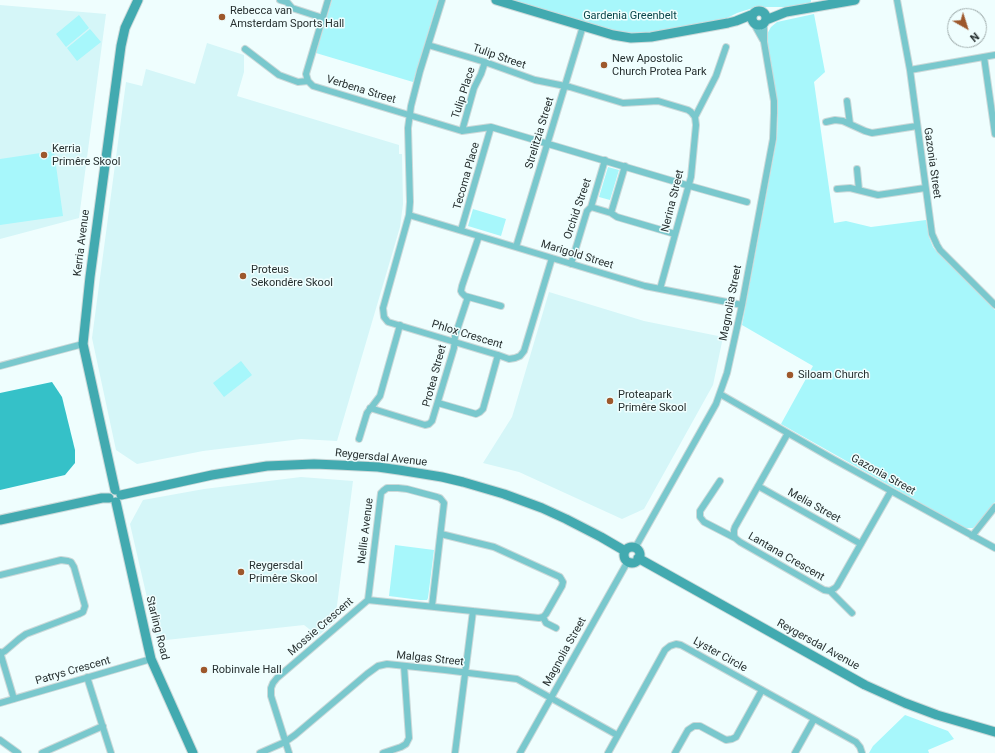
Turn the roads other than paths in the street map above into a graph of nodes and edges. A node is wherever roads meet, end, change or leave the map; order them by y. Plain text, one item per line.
1 (138, 0) edge
2 (280, 0) edge
3 (328, 0) edge
4 (442, 0) edge
5 (496, 0) edge
6 (855, 0) edge
7 (897, 0) edge
8 (323, 18) junction
9 (758, 19) junction
10 (583, 26) junction
11 (764, 42) junction
12 (428, 45) junction
13 (245, 48) dead end
14 (726, 48) dead end
15 (995, 55) edge
16 (984, 57) junction
17 (485, 62) junction
18 (910, 70) junction
19 (308, 81) junction
20 (564, 86) junction
21 (847, 101) dead end
22 (410, 115) junction
23 (695, 117) junction
24 (826, 122) dead end
25 (850, 124) junction
26 (917, 126) junction
27 (491, 127) junction
28 (462, 131) junction
29 (995, 134) edge
30 (547, 143) junction
31 (605, 160) junction
32 (625, 166) junction
33 (857, 169) dead end
34 (689, 185) junction
35 (925, 188) junction
36 (837, 189) dead end
37 (859, 190) junction
38 (747, 202) dead end
39 (591, 207) junction
40 (611, 213) junction
41 (409, 214) junction
42 (461, 230) junction
43 (675, 234) junction
44 (479, 236) junction
45 (516, 247) junction
46 (552, 258) junction
47 (571, 264) junction
48 (660, 289) junction
49 (468, 296) junction
50 (742, 305) junction
51 (995, 305) edge
52 (501, 306) dead end
53 (400, 326) junction
54 (454, 342) junction
55 (83, 344) junction
56 (498, 355) junction
57 (0, 366) edge
58 (720, 394) junction
59 (438, 404) junction
60 (370, 408) junction
61 (788, 433) junction
62 (359, 439) dead end
63 (720, 481) dead end
64 (758, 486) junction
65 (891, 491) junction
66 (115, 496) junction
67 (995, 507) edge
68 (0, 520) edge
69 (440, 534) junction
70 (972, 536) junction
71 (736, 538) junction
72 (861, 544) junction
73 (635, 548) junction
74 (995, 548) edge
75 (625, 551) junction
76 (638, 558) junction
77 (628, 561) junction
78 (0, 575) edge
79 (830, 591) junction
80 (368, 600) junction
81 (432, 606) junction
82 (473, 611) junction
83 (852, 613) dead end
84 (543, 617) junction
85 (556, 628) dead end
86 (0, 653) edge
87 (151, 659) junction
88 (2, 664) edge
89 (404, 666) junction
90 (465, 672) junction
91 (87, 677) junction
92 (762, 690) junction
93 (550, 698) junction
94 (14, 699) junction
95 (0, 703) edge
96 (814, 719) junction
97 (103, 726) junction
98 (995, 732) edge
99 (617, 736) junction
100 (0, 740) edge
101 (285, 742) junction
102 (18, 753) edge
103 (42, 753) edge
104 (111, 753) edge
105 (193, 753) edge
106 (260, 753) edge
107 (289, 753) edge
108 (383, 753) edge
109 (456, 753) edge
110 (520, 753) edge
111 (608, 753) edge
112 (675, 753) edge
113 (795, 753) edge
114 (862, 753) edge

1 - 55 street, Kerria Avenue
2 - 8 street
3 - 8 street
4 - 12 street
5 - 10 street
6 - 9 street
7 - 18 street, Gazonia Street
8 - 19 street
9 - 10 street
9 - 11 street, Magnolia Street
9 - 11 street, Magnolia Street
10 - 20 street, Strelitzia Street
11 - 50 street, Magnolia Street
12 - 17 street, Tulip Street
12 - 22 street
13 - 19 street, Verbena Street
14 - 23 street, Nerina Street
15 - 16 street
16 - 18 street
16 - 29 street
17 - 20 street, Tulip Street
17 - 28 street, Tulip Place
18 - 26 street, Gazonia Street
19 - 22 street, Verbena Street
20 - 23 street
20 - 30 street, Strelitzia Street
21 - 25 street
22 - 28 street
22 - 41 street
23 - 34 street, Nerina Street
24 - 25 street
25 - 26 street
26 - 35 street, Gazonia Street
27 - 28 street
27 - 30 street
27 - 42 street, Tecoma Place
30 - 31 street
30 - 45 street, Strelitzia Street
31 - 32 street
31 - 39 street, Orchid Street
32 - 34 street
32 - 40 street
33 - 37 street
34 - 38 street
34 - 43 street, Nerina Street
35 - 37 street
35 - 51 street, Gazonia Street
36 - 37 street
39 - 40 street
39 - 47 street, Orchid Street
40 - 43 street
41 - 42 street, Marigold Street
41 - 53 street
42 - 44 street, Marigold Street
43 - 48 street, Nerina Street
44 - 45 street, Marigold Street
44 - 49 street
45 - 46 street, Marigold Street
46 - 47 street, Marigold Street
46 - 56 street, Phlox Crescent
47 - 48 street, Marigold Street
48 - 50 street, Marigold Street
49 - 52 street
49 - 54 street, Protea Street
50 - 58 street, Magnolia Street
53 - 54 street, Phlox Crescent
53 - 60 street
54 - 56 street, Phlox Crescent
54 - 59 street, Protea Street
55 - 57 street
55 - 66 street, Kerria Avenue
56 - 59 street
58 - 61 street, Gazonia Street
58 - 73 street, Magnolia Street
59 - 60 street, Protea Street
60 - 62 street
61 - 64 street, Lantana Crescent
61 - 65 street, Gazonia Street
63 - 71 street
64 - 71 street, Lantana Crescent
64 - 72 street, Melia Street
65 - 70 street, Gazonia Street
65 - 72 street, Lantana Crescent
66 - 68 street, Reygersdal Avenue
66 - 75 street, Reygersdal Avenue
66 - 87 street, Starling Road
67 - 70 street
69 - 80 street, Nellie Avenue
69 - 81 street, Nellie Avenue
69 - 84 street
70 - 74 street, Gazonia Street
71 - 79 street, Lantana Crescent
72 - 79 street, Lantana Crescent
73 - 75 street
73 - 76 street
75 - 77 street
76 - 77 street
76 - 98 street, Reygersdal Avenue
77 - 93 street, Magnolia Street
78 - 86 street
79 - 83 street
80 - 81 street, Mossie Crescent
80 - 101 street, Mossie Crescent
81 - 82 street, Mossie Crescent
82 - 84 street, Mossie Crescent
82 - 90 street
84 - 85 street
86 - 88 street
87 - 91 street, Patrys Crescent
87 - 105 street, Starling Road
88 - 94 street
89 - 90 street, Malgas Street
89 - 101 street, Malgas Street
89 - 108 street
90 - 93 street, Malgas Street
90 - 109 street
91 - 94 street, Patrys Crescent
91 - 97 street
92 - 96 street, Lyster Circle
92 - 99 street, Lyster Circle
92 - 112 street
93 - 99 street, Malgas Street
93 - 110 street, Magnolia Street
94 - 95 street, Patrys Crescent
96 - 113 street
96 - 114 street, Lyster Circle
97 - 103 street
97 - 104 street
99 - 111 street, Lyster Circle
100 - 102 street
101 - 106 street, Malgas Street
101 - 107 street, Mossie Crescent

